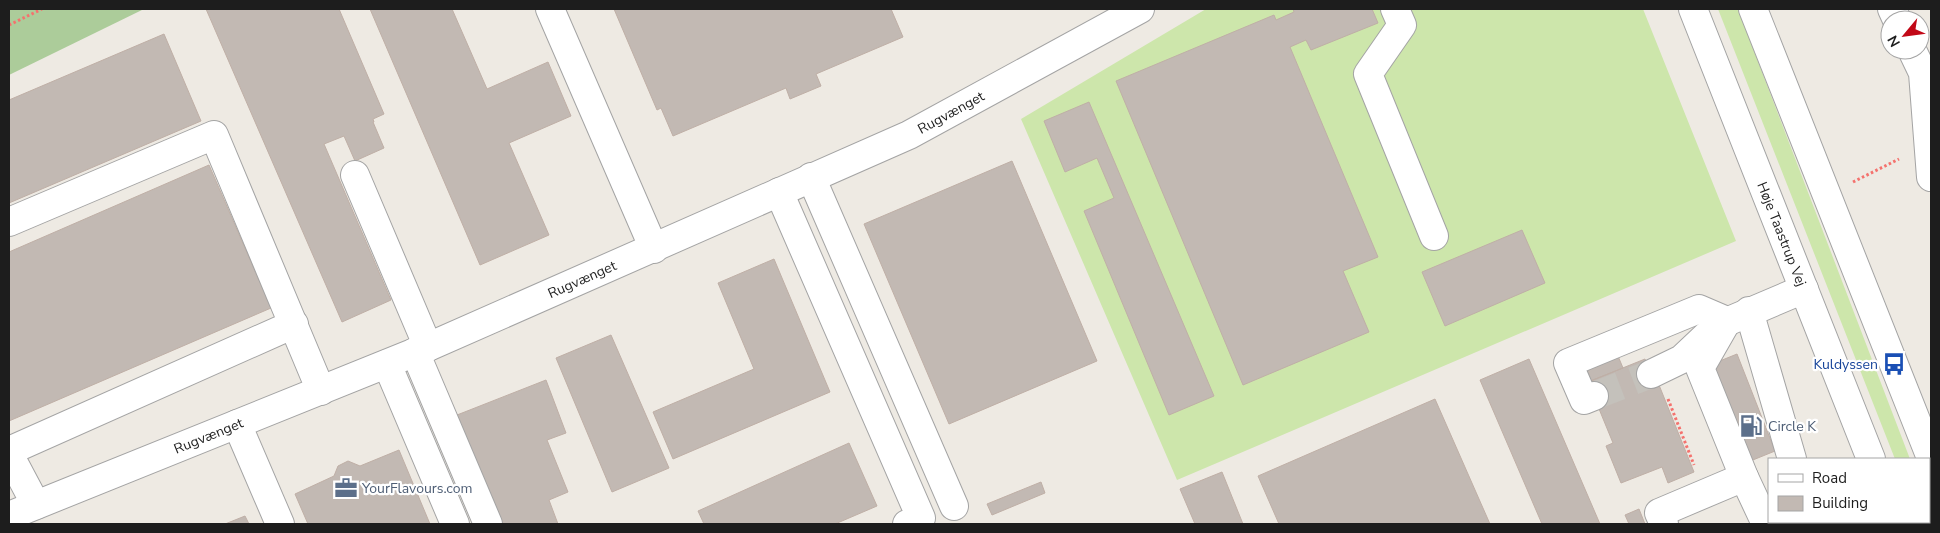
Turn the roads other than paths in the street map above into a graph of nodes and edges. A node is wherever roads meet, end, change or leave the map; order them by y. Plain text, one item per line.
1 (550, 9) edge
2 (1140, 9) edge
3 (1395, 9) edge
4 (1693, 9) edge
5 (1753, 9) edge
6 (1917, 60) edge
7 (355, 175) dead end
8 (811, 178) junction
9 (1931, 178) edge
10 (779, 192) junction
11 (9, 222) edge
12 (1434, 236) dead end
13 (654, 249) junction
14 (1804, 289) junction
15 (1738, 316) junction
16 (294, 324) junction
17 (422, 350) junction
18 (387, 364) junction
19 (1658, 384) tunnel mouth
20 (321, 391) junction
21 (1594, 396) dead end
22 (237, 424) junction
23 (9, 453) edge
24 (1792, 458) edge
25 (1871, 458) edge
26 (1931, 458) edge
27 (1744, 477) junction
28 (36, 505) junction
29 (954, 506) dead end
30 (9, 516) edge
31 (280, 524) edge
32 (456, 524) edge
33 (488, 524) edge
34 (907, 524) edge
35 (1664, 524) edge
36 (1766, 524) edge

1 - 13 street
2 - 8 street, Rugvænget
3 - 12 street
4 - 14 street, Høje Taastrup Vej
5 - 26 street
6 - 9 street
7 - 17 street
8 - 10 street, Rugvænget
8 - 29 street
10 - 13 street, Rugvænget
10 - 34 street
11 - 16 street
13 - 17 street, Rugvænget
14 - 15 street
14 - 25 street, Høje Taastrup Vej
15 - 19 street
15 - 21 street
15 - 24 street
15 - 27 street
16 - 20 street
16 - 23 street
17 - 18 street, Rugvænget
17 - 33 street
18 - 20 street, Rugvænget
18 - 32 street
20 - 22 street, Rugvænget
22 - 28 street, Rugvænget
22 - 31 street
23 - 28 street
27 - 35 street
27 - 36 street
28 - 30 street, Rugvænget

